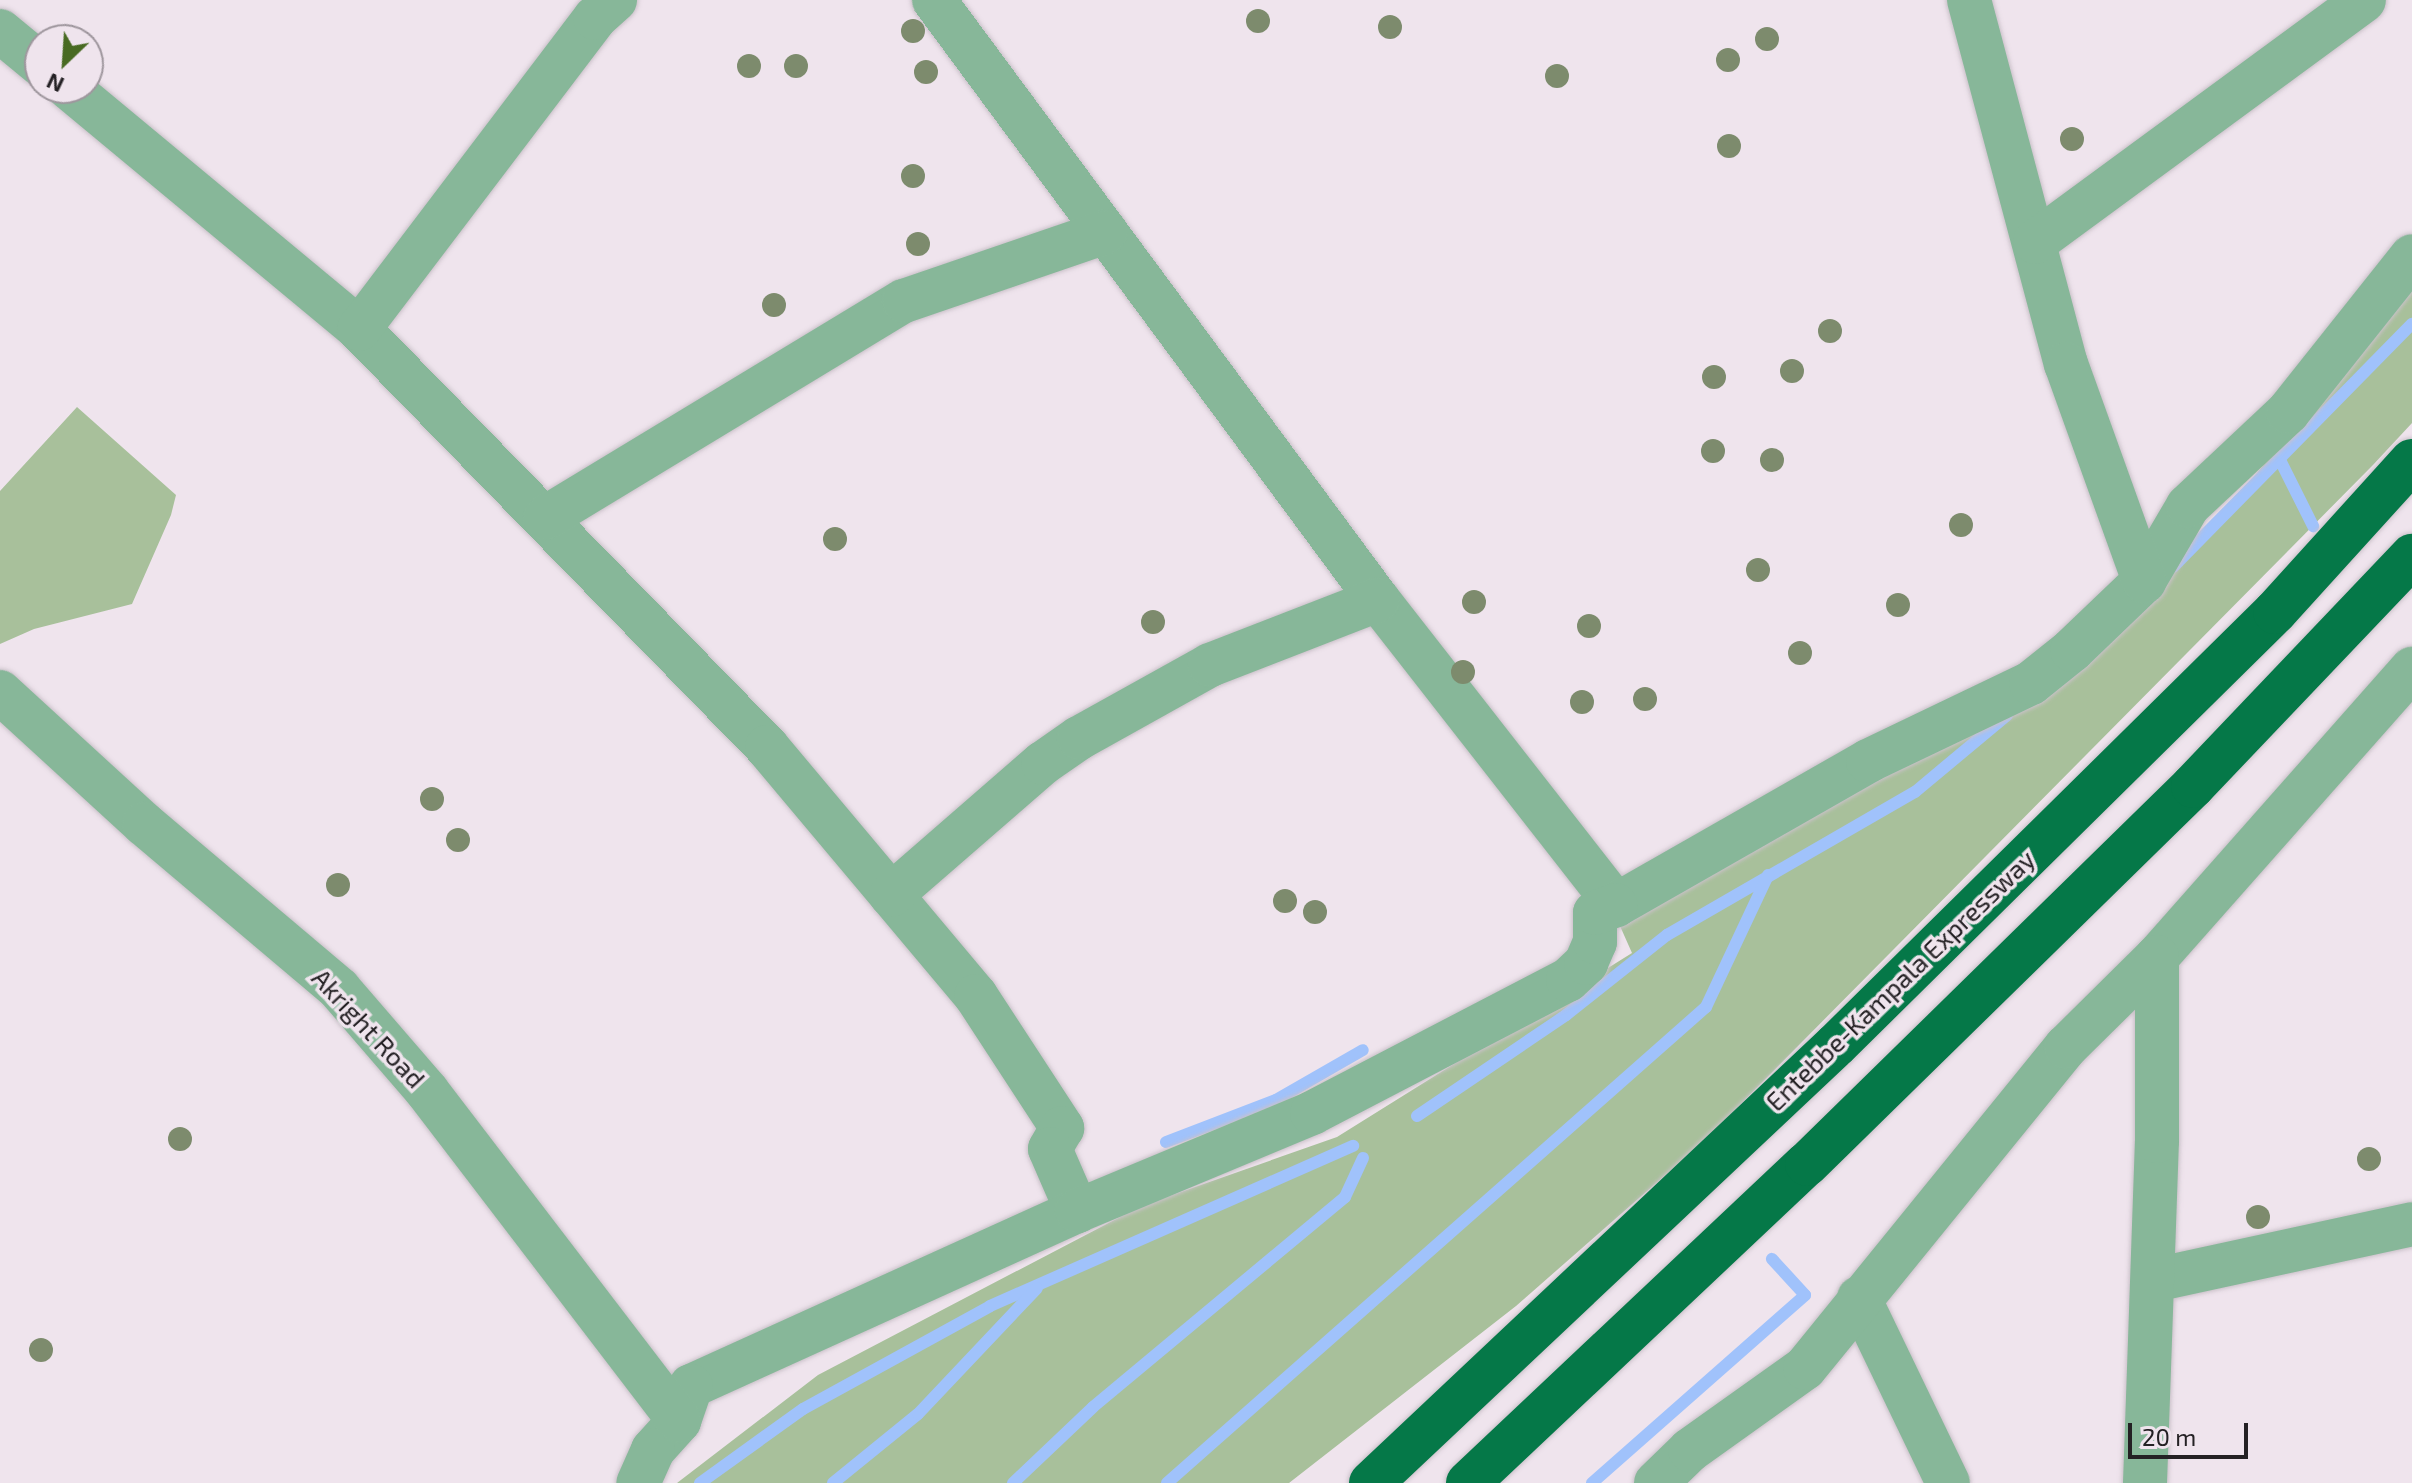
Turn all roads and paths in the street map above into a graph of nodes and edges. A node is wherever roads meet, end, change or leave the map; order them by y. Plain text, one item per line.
1 (615, 0) edge
2 (934, 0) edge
3 (1969, 0) edge
4 (2364, 0) edge
5 (0, 31) edge
6 (24, 51) edge
7 (88, 104) edge
8 (1105, 232) junction
9 (2035, 242) junction
10 (2412, 256) edge
11 (359, 329) junction
12 (2412, 461) edge
13 (545, 518) junction
14 (2412, 556) edge
15 (2144, 581) junction
16 (1378, 600) junction
17 (2412, 669) edge
18 (0, 692) edge
19 (891, 895) junction
20 (1616, 905) junction
21 (2157, 957) junction
22 (1077, 1211) junction
23 (2412, 1224) edge
24 (2154, 1280) junction
25 (1859, 1298) junction
26 (679, 1421) junction
27 (638, 1483) edge
28 (1371, 1483) edge
29 (1468, 1483) edge
30 (1656, 1483) edge
31 (1948, 1483) edge
32 (2145, 1483) edge

1 - 11 street
2 - 8 street
3 - 9 street
4 - 9 street
5 - 6 street
7 - 11 street
8 - 13 street
8 - 16 street
9 - 15 street
10 - 15 street
11 - 13 street
12 - 28 highway, Entebbe-Kampala Expressway
13 - 19 street
14 - 29 highway
15 - 20 street
16 - 19 street
16 - 20 street
17 - 21 street
18 - 26 street, Akright Road
19 - 22 street
20 - 22 street
21 - 24 street
21 - 25 street
22 - 26 street
23 - 24 street
24 - 32 street
25 - 30 street
25 - 31 street
26 - 27 street

